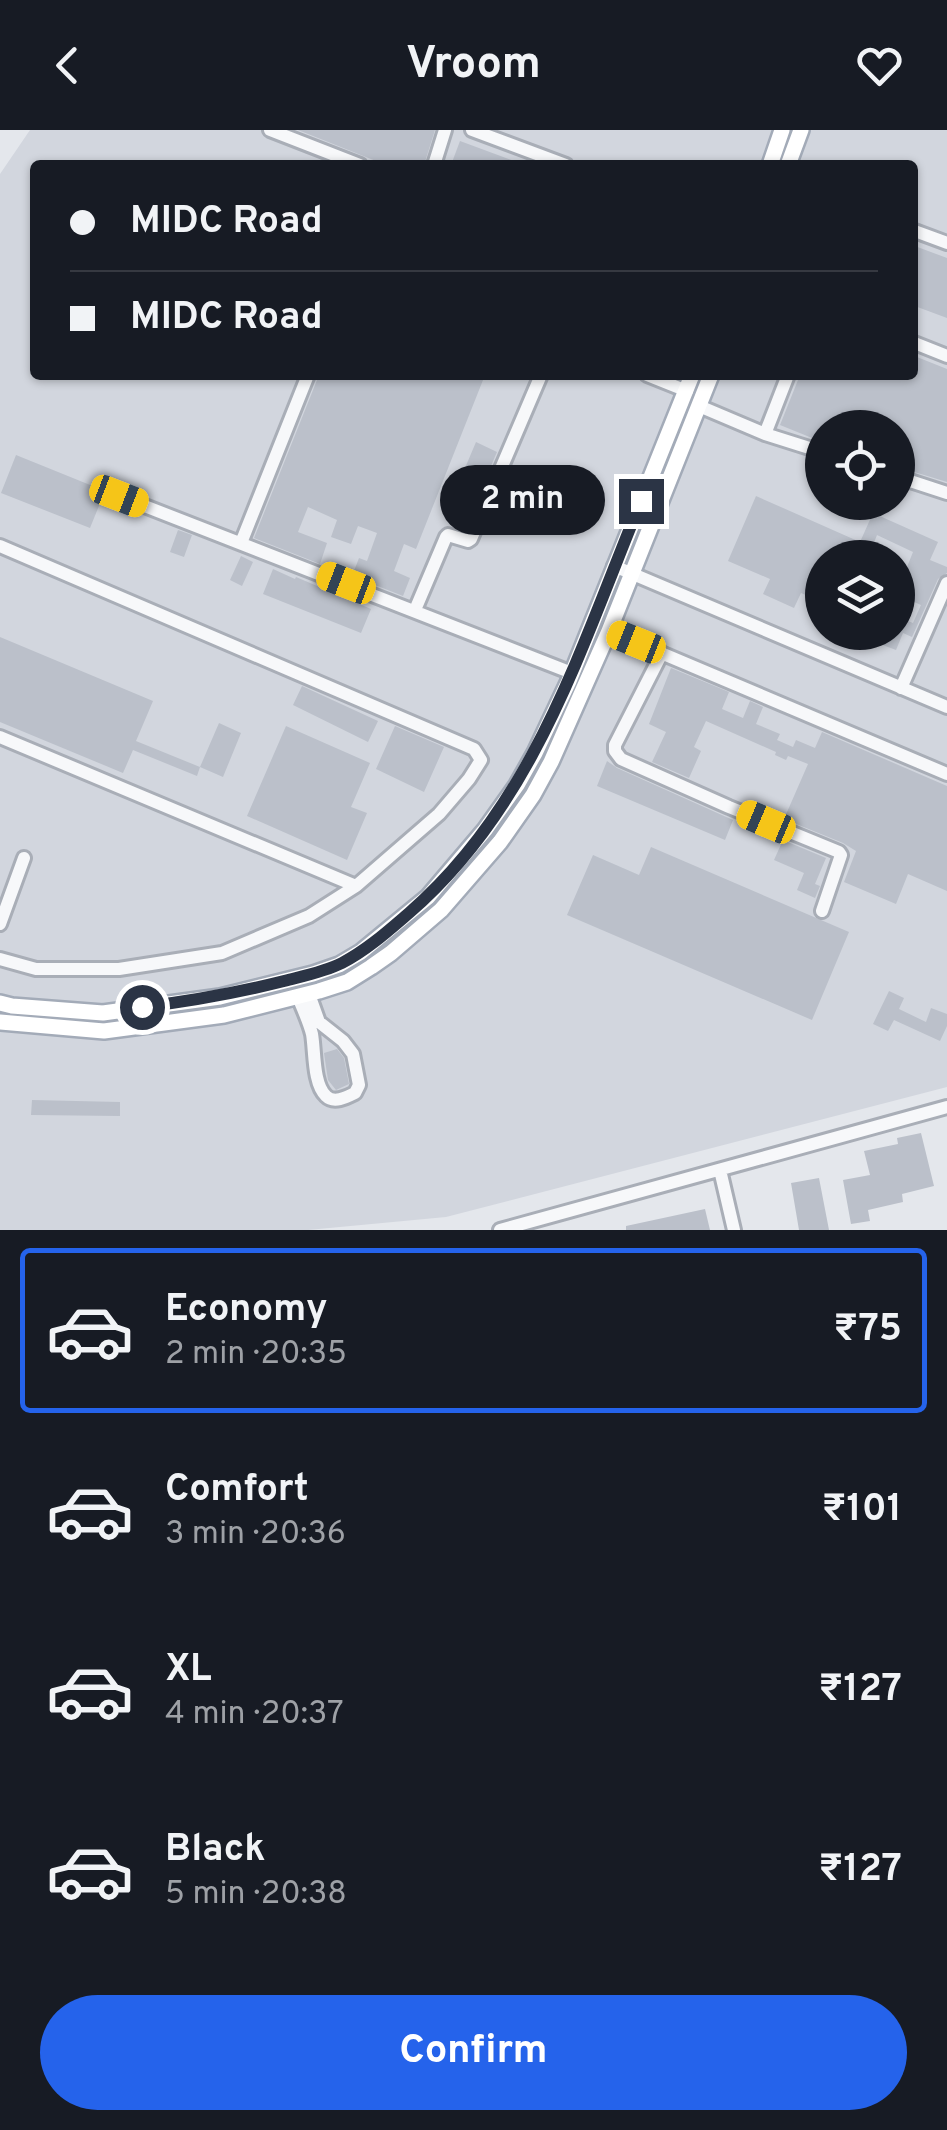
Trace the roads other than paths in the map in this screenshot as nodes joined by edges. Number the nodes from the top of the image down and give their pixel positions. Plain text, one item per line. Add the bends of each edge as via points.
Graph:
1 (270, 130) edge
2 (445, 130) edge
3 (472, 130) edge
4 (782, 130) edge
5 (801, 130) edge
6 (347, 160) edge
7 (436, 160) edge
8 (553, 160) edge
9 (772, 160) edge
10 (790, 160) edge
11 (918, 232) edge
12 (947, 244) edge
13 (918, 344) edge
14 (947, 356) edge
15 (306, 380) edge
16 (538, 380) edge
17 (708, 380) edge
18 (786, 380) edge
19 (689, 383) edge
20 (699, 406) junction
21 (765, 434) junction
22 (805, 447) edge
23 (915, 483) edge
24 (947, 493) edge
25 (119, 496) dead end
26 (241, 543) junction
27 (0, 546) edge
28 (614, 566) junction
29 (631, 574) junction
30 (947, 583) edge
31 (416, 610) junction
32 (609, 631) junction
33 (662, 653) junction
34 (572, 673) junction
35 (901, 688) junction
36 (947, 707) edge
37 (0, 737) edge
38 (947, 774) edge
39 (24, 858) dead end
40 (356, 886) junction
41 (822, 910) dead end
42 (0, 924) edge
43 (0, 959) edge
44 (304, 995) junction
45 (0, 1003) edge
46 (0, 1022) edge
47 (337, 1037) junction
48 (313, 1042) junction
49 (947, 1107) edge
50 (720, 1170) junction
51 (500, 1230) edge
52 (734, 1230) edge

1 - 6 street
2 - 7 street
3 - 8 street
4 - 9 main road
5 - 10 main road
11 - 12 street
13 - 14 street
15 - 26 street
16 - 31 street via 472,539 446,537
17 - 20 main road
18 - 21 street
19 - 28 main road
20 - 21 street
20 - 29 main road
21 - 22 street
23 - 24 street
25 - 26 street
26 - 31 street
27 - 40 street via 479,753 469,779 439,814
28 - 29 street
28 - 34 main road
29 - 32 main road
29 - 35 street
30 - 35 street
31 - 34 street
32 - 33 street
32 - 44 main road via 551,762 500,842 441,910 391,953 348,982
33 - 38 street
33 - 41 street via 614,751 839,852
34 - 45 main road via 526,769 486,830 428,896 340,964 220,997 104,1012
35 - 36 street
37 - 40 street
39 - 42 street
40 - 43 street via 308,916 222,952 119,969 36,969
44 - 46 main road via 224,1015 104,1031
44 - 47 street
44 - 48 street
47 - 48 street via 329,1046
47 - 48 street via 353,1054 359,1085 334,1100 320,1085
49 - 50 street
50 - 51 street
50 - 52 street

